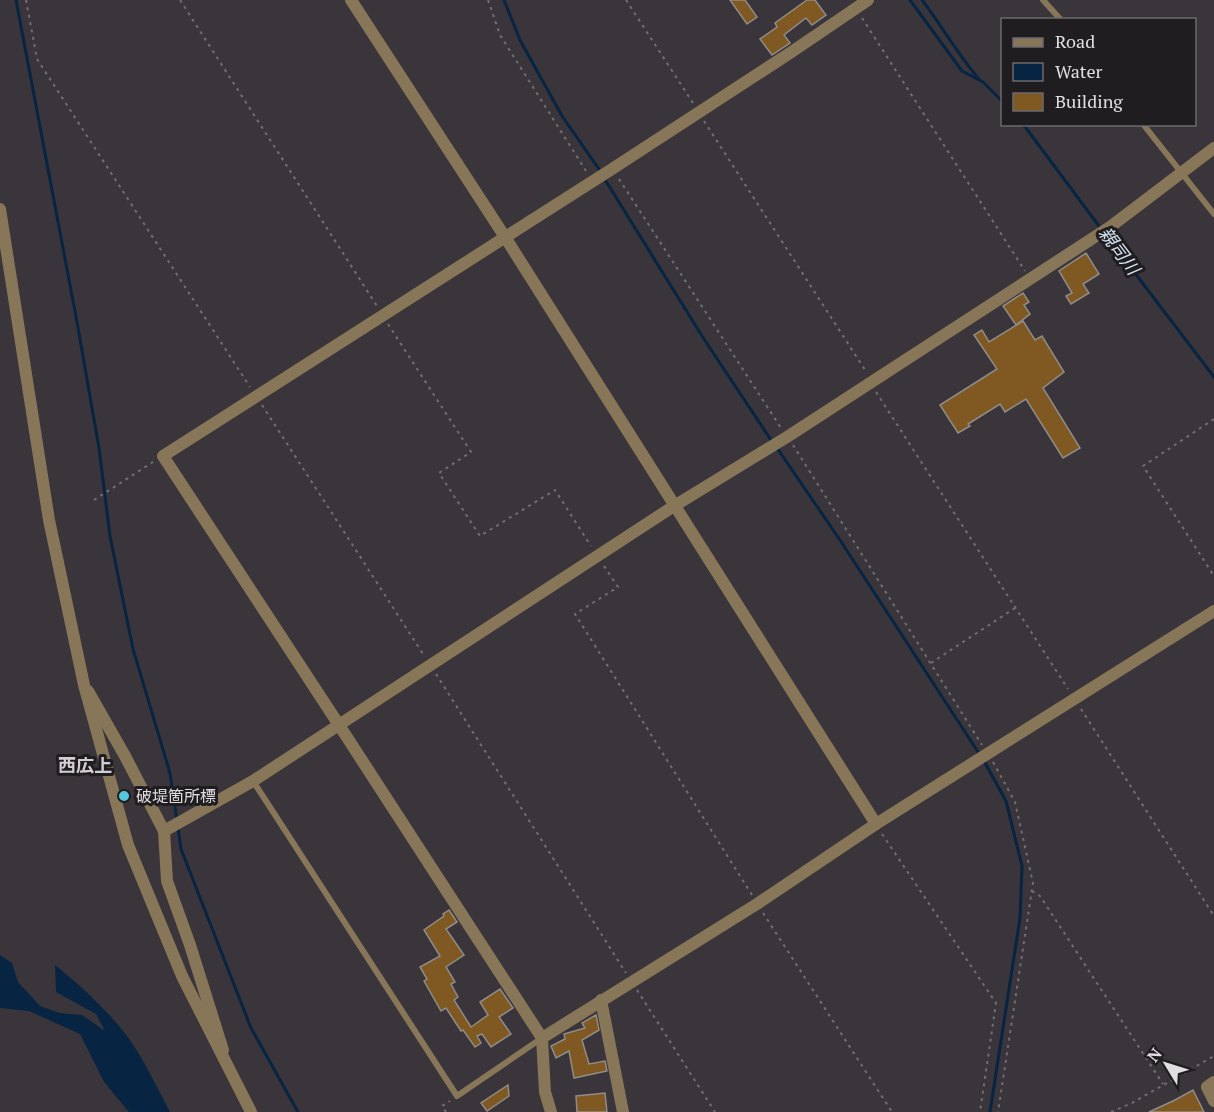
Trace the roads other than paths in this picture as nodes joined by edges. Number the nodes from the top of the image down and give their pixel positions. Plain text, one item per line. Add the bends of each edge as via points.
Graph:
1 (351, 0) edge
2 (868, 0) edge
3 (1043, 0) edge
4 (1059, 18) edge
5 (1145, 126) edge
6 (1214, 147) edge
7 (1181, 172) junction
8 (0, 209) edge
9 (1214, 214) edge
10 (505, 237) junction
11 (674, 506) junction
12 (1214, 611) edge
13 (84, 685) junction
14 (339, 725) junction
15 (253, 780) junction
16 (876, 824) junction
17 (164, 831) junction
18 (601, 1000) junction
19 (542, 1038) junction
20 (228, 1067) junction
21 (1214, 1082) edge
22 (1214, 1101) edge
23 (251, 1112) edge
24 (551, 1112) edge
25 (623, 1112) edge

1 - 10 street
2 - 10 street
3 - 4 lane
5 - 7 lane
6 - 7 street
7 - 9 lane
7 - 11 street via 1110,227
8 - 13 street via 49,520
10 - 11 street
10 - 14 street via 163,456
11 - 14 street
11 - 16 street
12 - 16 street
13 - 17 street
13 - 20 street via 132,859 182,976
14 - 15 street
14 - 19 street
15 - 17 street
15 - 19 lane via 457,1096
16 - 18 street via 757,904
17 - 20 street via 167,881
18 - 19 street
18 - 25 street
19 - 24 street
20 - 23 street
21 - 22 street via 1207,1087

